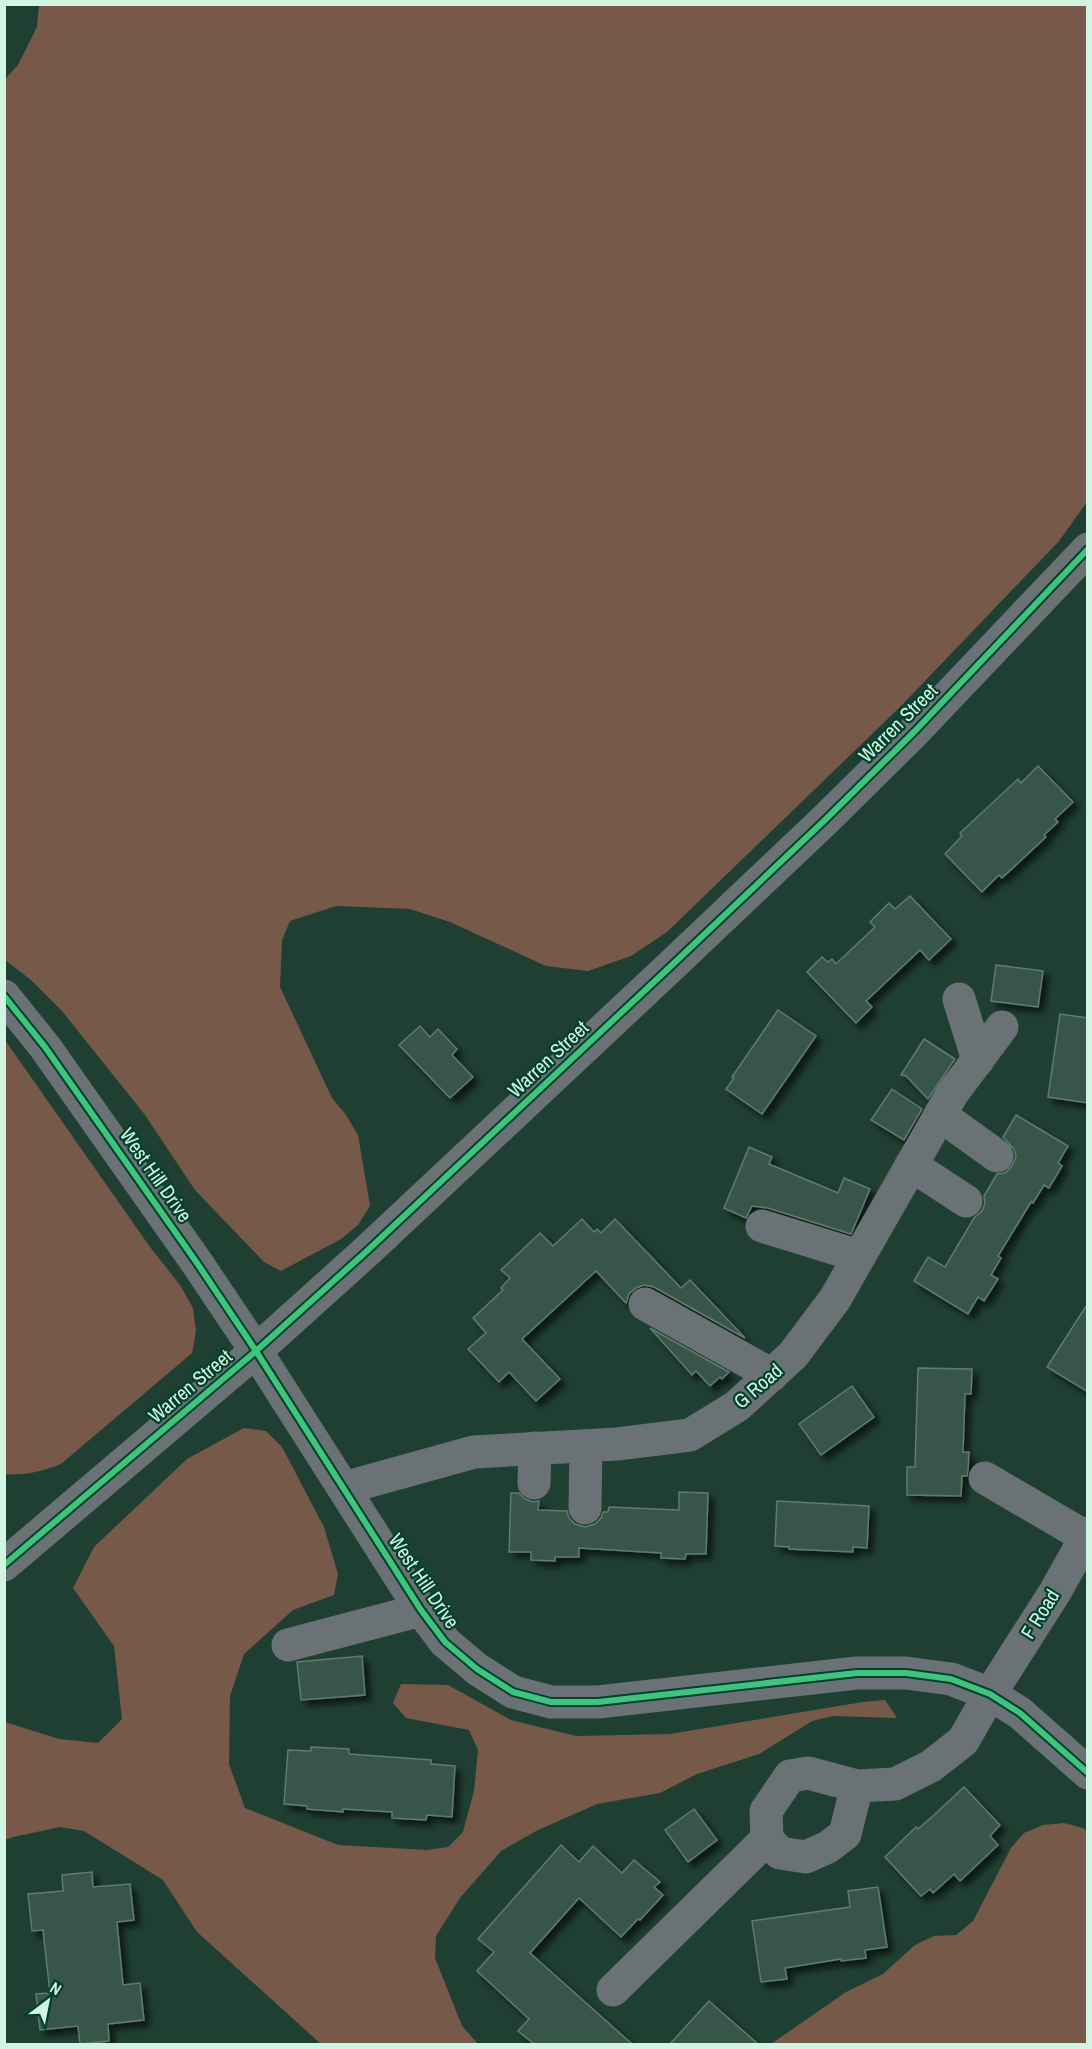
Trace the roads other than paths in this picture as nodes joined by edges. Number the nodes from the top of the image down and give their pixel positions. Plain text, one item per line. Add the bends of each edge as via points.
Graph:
1 (1088, 549) edge
2 (4, 996) edge
3 (959, 999) dead end
4 (1002, 1027) dead end
5 (978, 1060) junction
6 (940, 1115) junction
7 (997, 1156) dead end
8 (911, 1165) junction
9 (966, 1202) dead end
10 (762, 1226) dead end
11 (859, 1256) junction
12 (645, 1304) dead end
13 (256, 1351) junction
14 (772, 1374) junction
15 (586, 1446) junction
16 (535, 1448) junction
17 (985, 1478) dead end
18 (534, 1483) dead end
19 (345, 1488) junction
20 (585, 1508) dead end
21 (1087, 1535) edge
22 (4, 1565) edge
23 (422, 1610) junction
24 (288, 1645) dead end
25 (990, 1694) junction
26 (1088, 1773) edge
27 (857, 1786) junction
28 (767, 1839) junction
29 (613, 1990) dead end

1 - 13 street, Warren Street via 826,819
2 - 13 street, West Hill Drive via 45,1047
3 - 5 street
4 - 5 street, G Road
5 - 6 street, G Road
6 - 7 street
6 - 8 street, G Road
8 - 9 street
8 - 11 street, G Road
10 - 11 street
11 - 14 street, G Road via 835,1299 794,1355
12 - 14 street
13 - 19 street, West Hill Drive
13 - 22 street, Warren Street
14 - 15 street, G Road via 737,1406 690,1435
15 - 16 street, G Road
15 - 20 street
16 - 18 street
16 - 19 street, G Road via 474,1452
17 - 21 street
19 - 23 street, West Hill Drive
21 - 25 street, F Road via 1064,1597
23 - 24 street
23 - 25 street, West Hill Drive via 445,1642 477,1669 513,1692 551,1702 598,1702 906,1672 951,1679
25 - 26 street, West Hill Drive via 1027,1719
25 - 27 street, F Road via 963,1741 931,1766 895,1784
27 - 28 street via 808,1773 790,1776 766,1811
27 - 28 street via 845,1834 828,1847 806,1857 780,1853
28 - 29 street

